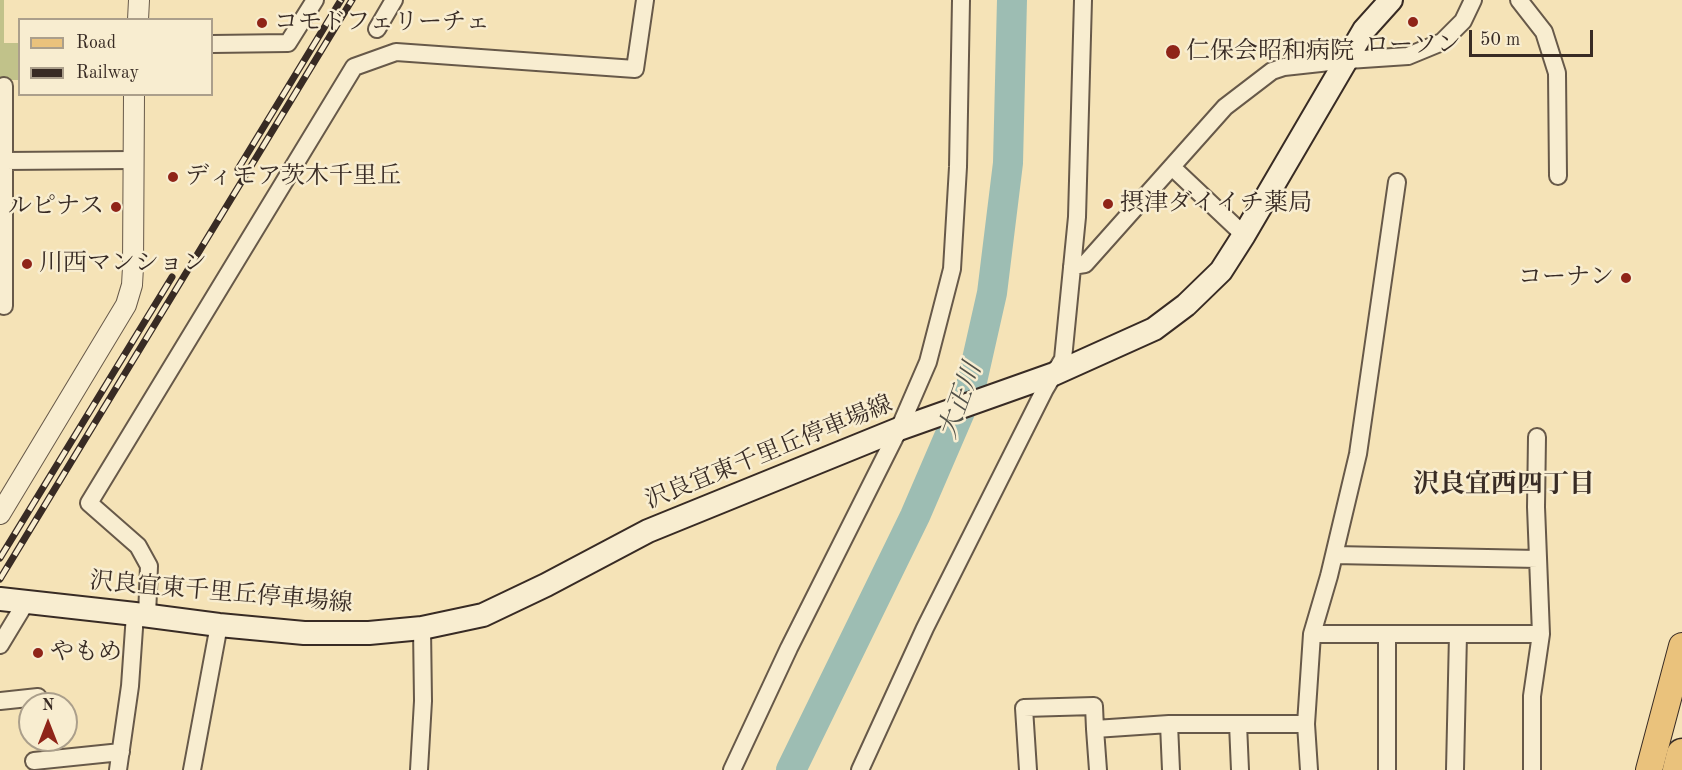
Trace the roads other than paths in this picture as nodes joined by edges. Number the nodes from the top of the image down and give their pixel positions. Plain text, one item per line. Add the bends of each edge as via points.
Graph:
1 (139, 0) edge
2 (315, 0) edge
3 (394, 0) edge
4 (645, 0) edge
5 (961, 0) edge
6 (1083, 0) edge
7 (1392, 0) edge
8 (1473, 0) edge
9 (1519, 0) edge
10 (138, 18) edge
11 (377, 29) dead end
12 (213, 44) edge
13 (1348, 60) junction
14 (8, 86) edge
15 (134, 96) edge
16 (4, 160) junction
17 (133, 160) junction
18 (1172, 167) junction
19 (1558, 176) dead end
20 (1397, 182) dead end
21 (1244, 236) junction
22 (1072, 266) junction
23 (4, 306) dead end
24 (1047, 377) junction
25 (899, 429) junction
26 (1537, 437) dead end
27 (0, 514) edge
28 (1334, 555) junction
29 (1538, 559) junction
30 (0, 599) edge
31 (26, 602) junction
32 (141, 615) junction
33 (219, 625) junction
34 (422, 628) junction
35 (1312, 634) junction
36 (1458, 634) junction
37 (1541, 634) junction
38 (1387, 635) junction
39 (0, 645) edge
40 (1682, 646) edge
41 (18, 699) edge
42 (0, 700) edge
43 (1169, 724) junction
44 (1238, 724) junction
45 (1306, 724) junction
46 (1095, 729) junction
47 (121, 752) junction
48 (1682, 754) edge
49 (34, 760) dead end
50 (118, 770) edge
51 (192, 770) edge
52 (419, 770) edge
53 (732, 770) edge
54 (860, 770) edge
55 (1028, 770) edge
56 (1098, 770) edge
57 (1171, 770) edge
58 (1240, 770) edge
59 (1309, 770) edge
60 (1387, 770) edge
61 (1455, 770) edge
62 (1532, 770) edge
63 (1649, 770) edge
64 (1677, 770) edge

1 - 10 street
2 - 12 street via 288,43
3 - 11 street
4 - 32 street via 635,69 396,52 354,67 89,503 138,546 149,566
5 - 25 street via 952,269 928,362
6 - 22 street
7 - 13 main road, 沢良宜東千里丘停車場線 via 1364,30
8 - 13 street via 1462,21 1442,42 1408,56
9 - 19 street via 1544,32 1557,74
13 - 18 street via 1272,71 1225,107
13 - 21 main road, 沢良宜東千里丘停車場線
14 - 16 street
15 - 17 street
16 - 17 street
16 - 23 street
17 - 27 street via 133,267 126,305
18 - 21 street
18 - 22 street via 1085,264
20 - 28 street via 1358,454
21 - 24 main road, 沢良宜東千里丘停車場線 via 1221,271 1154,329
22 - 24 street via 1063,359
24 - 25 main road, 沢良宜東千里丘停車場線
24 - 54 street via 1045,389 925,628
25 - 34 main road, 沢良宜東千里丘停車場線 via 648,531 483,615
25 - 53 street
26 - 29 street
28 - 29 street
28 - 35 street
29 - 37 street
30 - 31 main road, 沢良宜東千里丘停車場線
31 - 32 main road, 沢良宜東千里丘停車場線
31 - 39 street
32 - 33 main road, 沢良宜東千里丘停車場線
32 - 47 street
33 - 34 main road, 沢良宜東千里丘停車場線 via 304,633
33 - 51 street
34 - 52 street
35 - 38 street
35 - 45 street
36 - 37 street
36 - 38 street
36 - 61 street
37 - 62 street via 1532,696
38 - 60 street
40 - 63 main road
41 - 42 street
43 - 44 street
43 - 46 street
43 - 57 street
44 - 45 street
44 - 58 street
45 - 59 street
46 - 55 street via 1094,706 1024,708
46 - 56 street
47 - 49 street
47 - 50 street
48 - 64 highway

